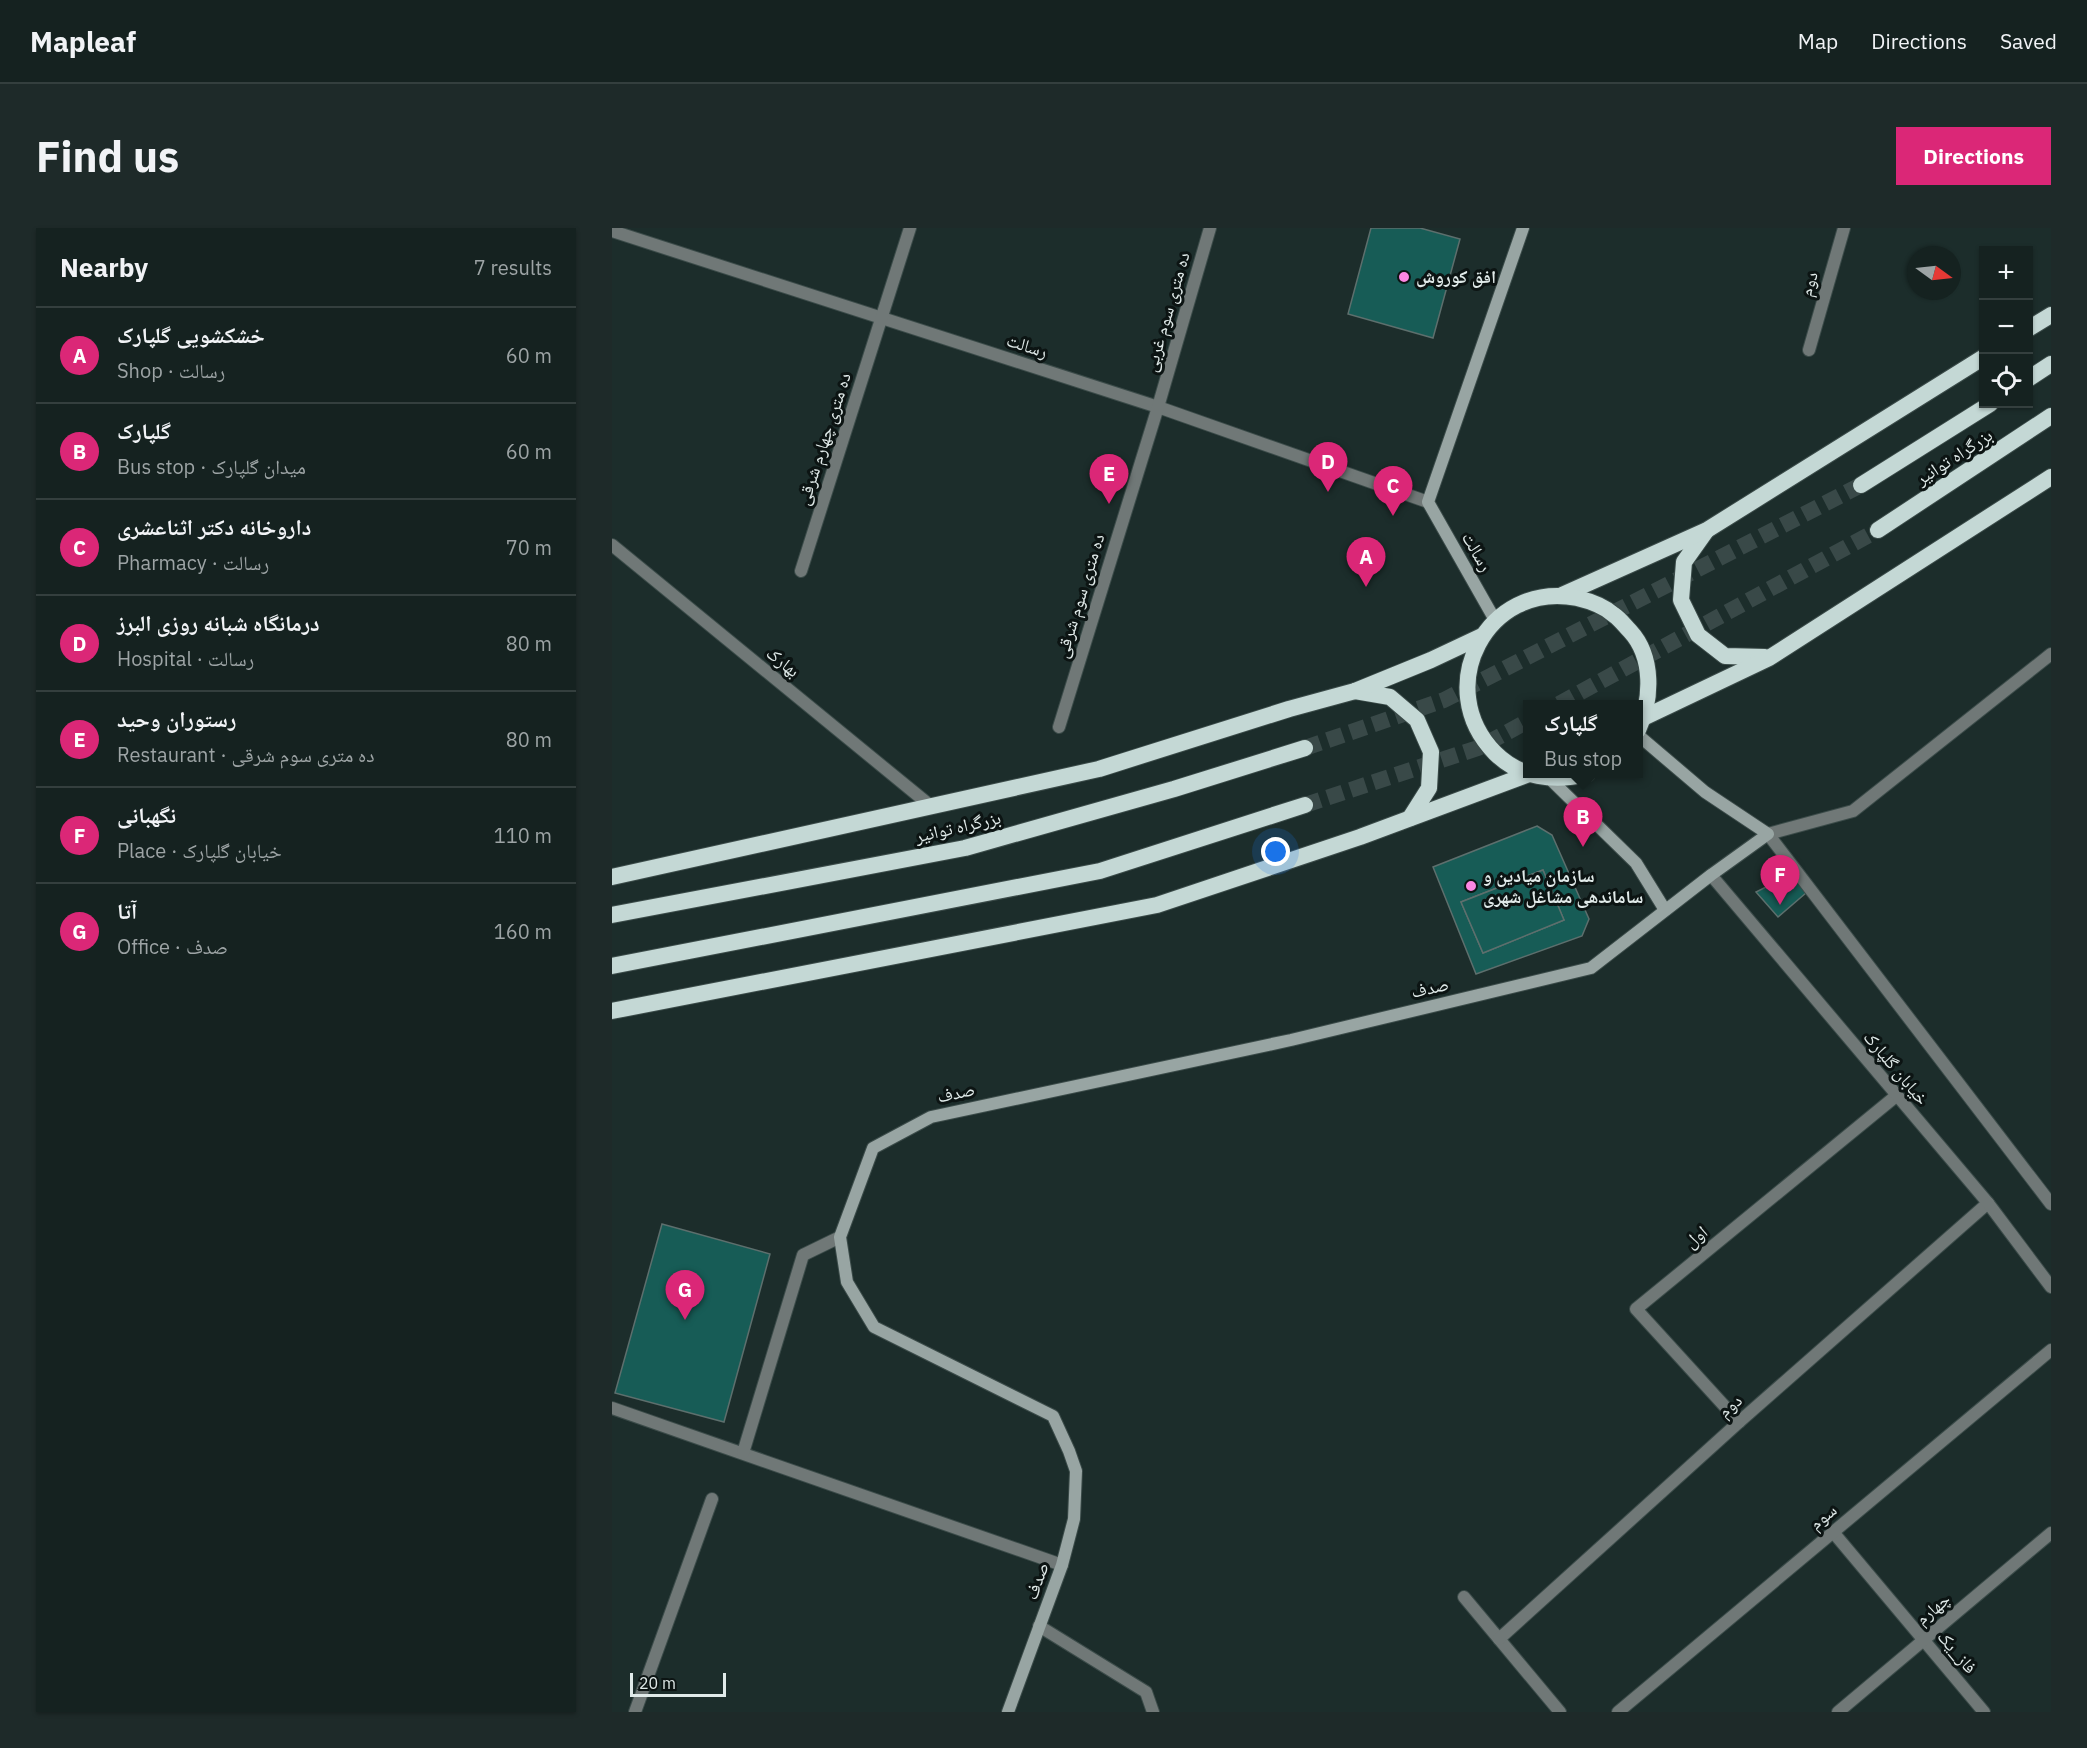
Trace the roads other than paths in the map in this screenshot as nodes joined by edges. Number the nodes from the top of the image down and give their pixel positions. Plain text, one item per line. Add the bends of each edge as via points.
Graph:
1 (910, 228) edge
2 (1210, 228) edge
3 (1522, 228) edge
4 (1844, 228) edge
5 (612, 230) edge
6 (2051, 315) edge
7 (881, 318) junction
8 (2033, 326) edge
9 (1809, 350) dead end
10 (1979, 360) edge
11 (2051, 364) edge
12 (2033, 376) edge
13 (1158, 407) junction
14 (1984, 408) edge
15 (2051, 416) edge
16 (2051, 477) edge
17 (1861, 485) tunnel mouth
18 (1428, 502) junction
19 (1707, 530) junction
20 (1878, 530) tunnel mouth
21 (612, 545) edge
22 (801, 571) dead end
23 (1562, 595) junction
24 (1495, 620) junction
25 (1482, 636) junction
26 (2051, 654) edge
27 (1769, 658) junction
28 (1355, 691) junction
29 (1643, 714) edge
30 (1643, 722) edge
31 (1059, 727) dead end
32 (1643, 739) edge
33 (1305, 748) tunnel mouth
34 (1523, 771) edge
35 (1523, 776) edge
36 (1549, 778) joint
37 (1570, 778) edge
38 (1305, 806) tunnel mouth
39 (932, 807) junction
40 (1410, 818) junction
41 (1768, 834) junction
42 (1711, 875) junction
43 (612, 877) edge
44 (1665, 910) junction
45 (612, 915) edge
46 (612, 966) edge
47 (612, 1011) edge
48 (1896, 1096) junction
49 (1988, 1203) junction
50 (2051, 1204) edge
51 (840, 1238) junction
52 (2051, 1287) edge
53 (2051, 1350) edge
54 (612, 1408) edge
55 (1739, 1422) junction
56 (744, 1453) junction
57 (712, 1499) dead end
58 (1833, 1532) junction
59 (2051, 1533) edge
60 (1062, 1565) junction
61 (1464, 1597) dead end
62 (1039, 1626) junction
63 (1499, 1639) junction
64 (1924, 1640) junction
65 (635, 1712) edge
66 (1008, 1712) edge
67 (1152, 1712) edge
68 (1560, 1712) edge
69 (1617, 1712) edge
70 (1838, 1712) edge
71 (1984, 1712) edge

1 - 7 street, ده متری چهارم شرقی
2 - 13 street, ده متری سوم غربی
3 - 18 main road
4 - 9 street, دوم
5 - 7 street, رسالت
6 - 8 highway
7 - 13 street, رسالت
7 - 22 street, ده متری چهارم شرقی
10 - 19 highway
11 - 12 highway
13 - 18 street, رسالت
13 - 31 street, ده متری سوم شرقی
14 - 17 highway, بزرگراه توانیر
15 - 20 highway, بزرگراه توانیر
16 - 27 highway
18 - 24 main road, رسالت
19 - 23 highway
19 - 27 highway via 1684,562 1681,600 1698,636 1725,656
21 - 39 street, بهارک
23 - 24 highway via 1538,597
23 - 29 highway via 1589,601 1614,614 1633,635 1648,679
24 - 25 highway
25 - 28 highway
25 - 34 highway via 1470,661 1466,689 1471,717 1484,741 1504,762
26 - 41 street via 1853,811
27 - 30 highway
28 - 39 highway via 1099,769
28 - 40 highway via 1389,698 1418,720 1431,752 1430,776 1429,788
32 - 41 main road via 1705,792
33 - 45 highway, بزرگراه توانیر via 965,848
35 - 40 highway
36 - 37 highway
36 - 44 main road via 1636,863
38 - 46 highway via 1100,871
39 - 43 highway
40 - 47 highway via 1157,905
41 - 42 main road, صدف
41 - 50 street
42 - 44 main road, صدف
42 - 48 street, خیابان گلپارک
44 - 51 main road, صدف via 1591,969 1291,1040 931,1117 873,1148
48 - 49 street, خیابان گلپارک
48 - 55 street, اول via 1636,1309
49 - 52 street, خیابان گلپارک
49 - 55 street, دوم
51 - 56 street via 803,1255
51 - 60 main road, صدف via 847,1282 874,1327 1053,1416 1076,1471 1074,1519
53 - 58 street, سوم
54 - 56 street
55 - 63 street, دوم
56 - 60 street
57 - 65 street
58 - 64 street, فاز_یک
58 - 69 street, سوم
59 - 64 street, چهارم
60 - 62 main road, صدف
61 - 63 street
62 - 66 main road, صدف
62 - 67 street via 1146,1692
63 - 68 street
64 - 70 street, چهارم
64 - 71 street, فاز_یک

